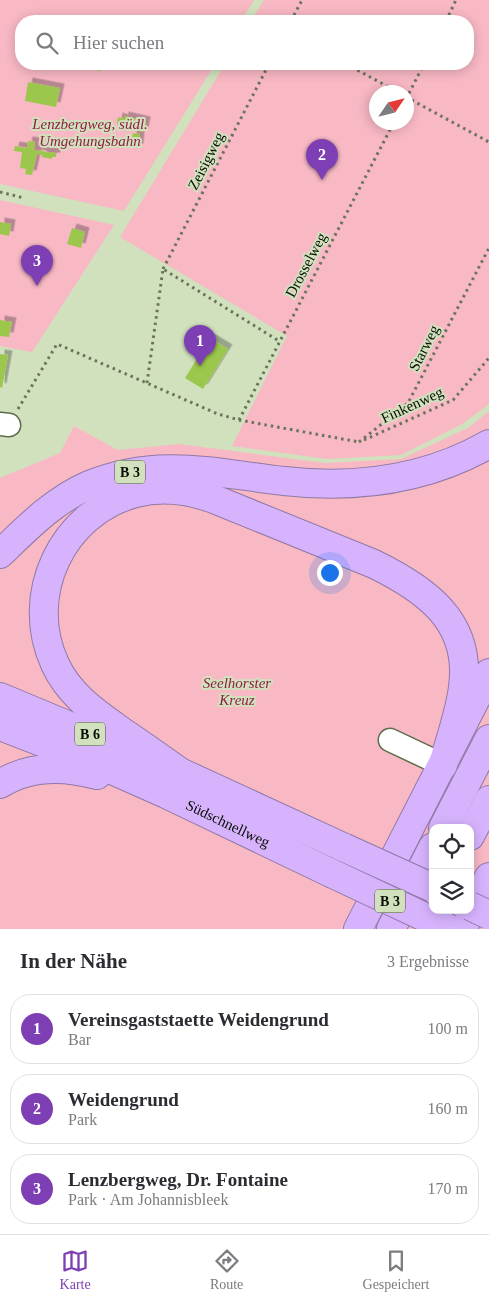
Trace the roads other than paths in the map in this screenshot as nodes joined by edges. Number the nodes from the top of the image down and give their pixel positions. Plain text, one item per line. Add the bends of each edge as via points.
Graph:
1 (489, 444) edge
2 (0, 554) edge
3 (489, 673) edge
4 (0, 697) edge
5 (0, 726) edge
6 (489, 739) edge
7 (390, 740) dead end
8 (443, 765) junction
9 (173, 783) junction
10 (0, 784) edge
11 (489, 800) edge
12 (445, 824) edge
13 (474, 828) edge
14 (429, 855) edge
15 (489, 877) edge
16 (429, 886) edge
17 (474, 908) edge
18 (430, 914) edge
19 (489, 915) edge
20 (358, 929) edge
21 (391, 929) edge
22 (423, 929) edge
23 (450, 929) edge
24 (462, 929) edge

1 - 2 highway, B 3 via 424,472 369,483 313,483 176,468 131,471 67,496
3 - 8 highway
4 - 9 highway, Südschnellweg / B 6
5 - 9 highway, Südschnellweg / B 3 via 96,763
6 - 12 highway
7 - 8 lane
8 - 9 highway via 464,686 464,667 454,630 434,601 399,576 374,564 223,502 196,492 156,489 137,492 100,508 71,534 51,568 43,607 44,627 55,665 77,698
8 - 20 highway
9 - 10 highway via 51,768 26,772
9 - 16 highway, Südschnellweg / B 6, bridge via 345,848
9 - 23 highway, Südschnellweg / B 3, bridge via 331,873
11 - 13 highway
14 - 21 highway
15 - 24 highway
17 - 19 highway, bridge
18 - 22 highway

